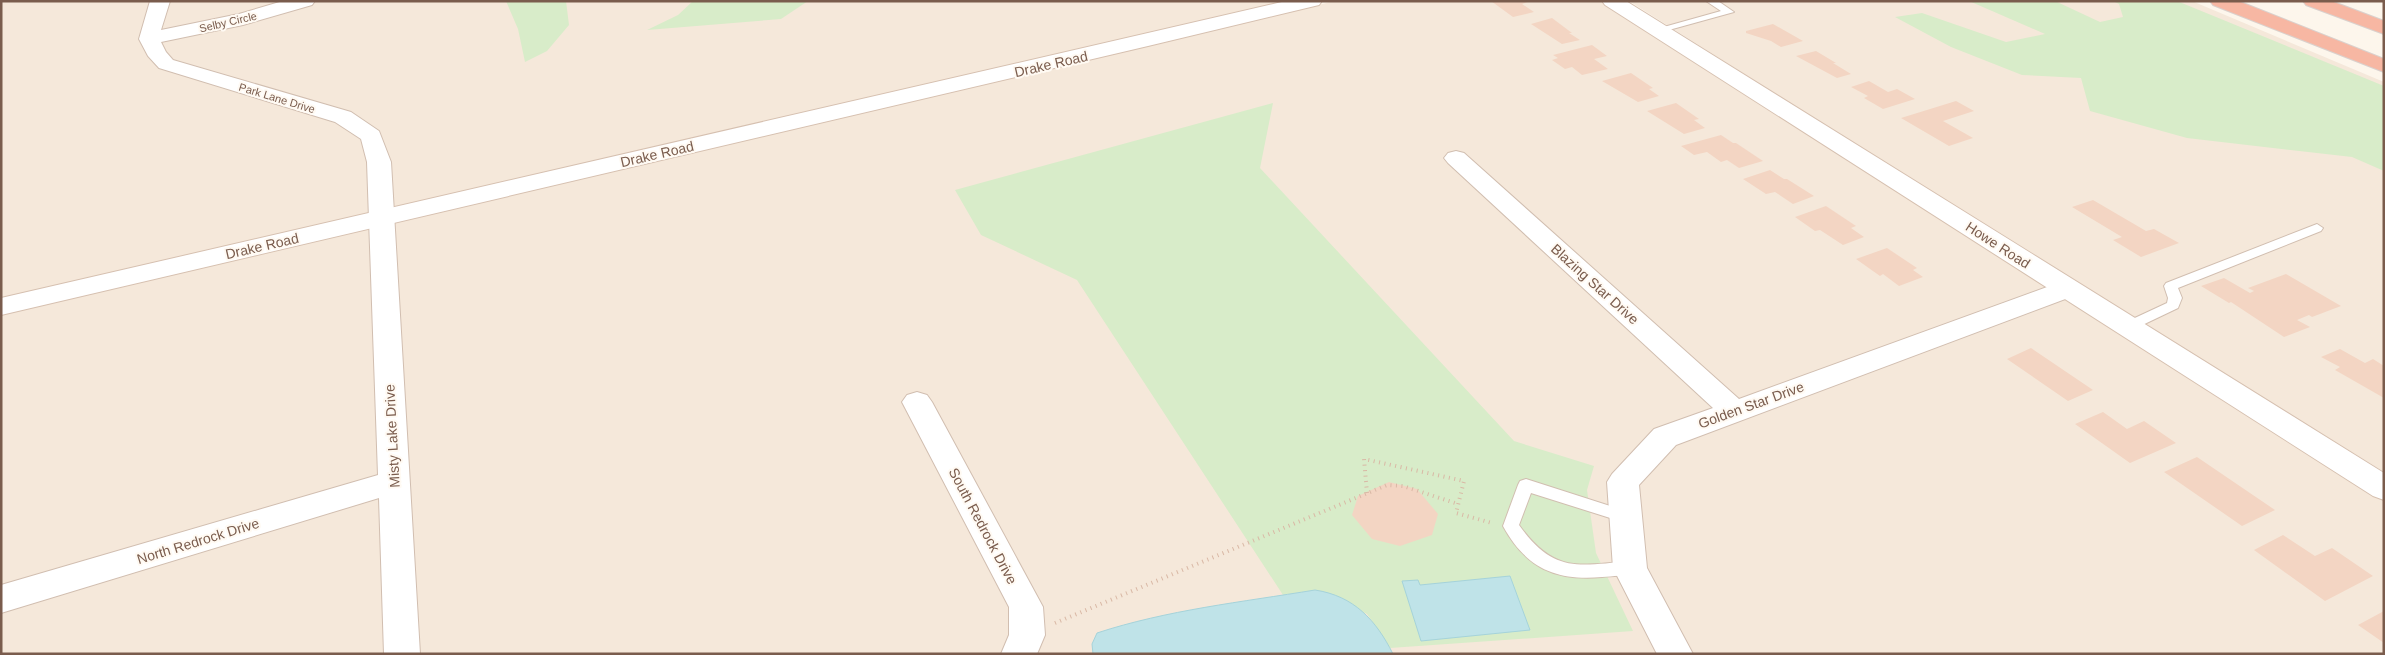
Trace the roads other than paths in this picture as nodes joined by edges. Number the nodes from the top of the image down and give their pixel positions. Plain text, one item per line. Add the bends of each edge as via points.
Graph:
1 (160, 1) edge
2 (305, 1) edge
3 (1312, 1) edge
4 (1612, 1) edge
5 (1711, 1) edge
6 (2220, 1) edge
7 (2313, 1) edge
8 (2384, 28) edge
9 (1658, 30) junction
10 (149, 39) junction
11 (2384, 66) edge
12 (1456, 158) dead end
13 (380, 218) junction
14 (2317, 228) dead end
15 (2067, 289) junction
16 (1, 307) edge
17 (2129, 326) junction
18 (917, 402) dead end
19 (1734, 411) junction
20 (395, 482) junction
21 (2384, 488) edge
22 (1626, 517) junction
23 (1630, 568) junction
24 (1, 599) edge
25 (1023, 644) edge
26 (402, 654) edge
27 (1675, 654) edge

1 - 10 street
2 - 10 street, Selby Circle via 243,19
3 - 13 street, Drake Road via 1040,67
4 - 9 street, Howe Road
5 - 9 lane via 1729,12
6 - 11 highway
7 - 8 highway
9 - 15 street, Howe Road
10 - 13 street, Park Lane Drive via 156,55 166,64 343,118 365,131 371,136 379,162
12 - 19 street, Blazing Star Drive
13 - 16 street, Drake Road
13 - 20 street, Misty Lake Drive
14 - 17 lane via 2171,286 2175,298 2173,305
15 - 17 street, Howe Road
15 - 19 street, Golden Star Drive
17 - 21 street, Howe Road
18 - 25 street, South Redrock Drive via 1026,607
19 - 22 street, Golden Star Drive via 1665,437 1622,482
20 - 24 street, North Redrock Drive
20 - 26 street, Misty Lake Drive
22 - 23 street, Golden Star Drive
22 - 23 lane via 1526,485 1511,526 1522,545 1544,564 1578,573
23 - 27 street, Golden Star Drive

